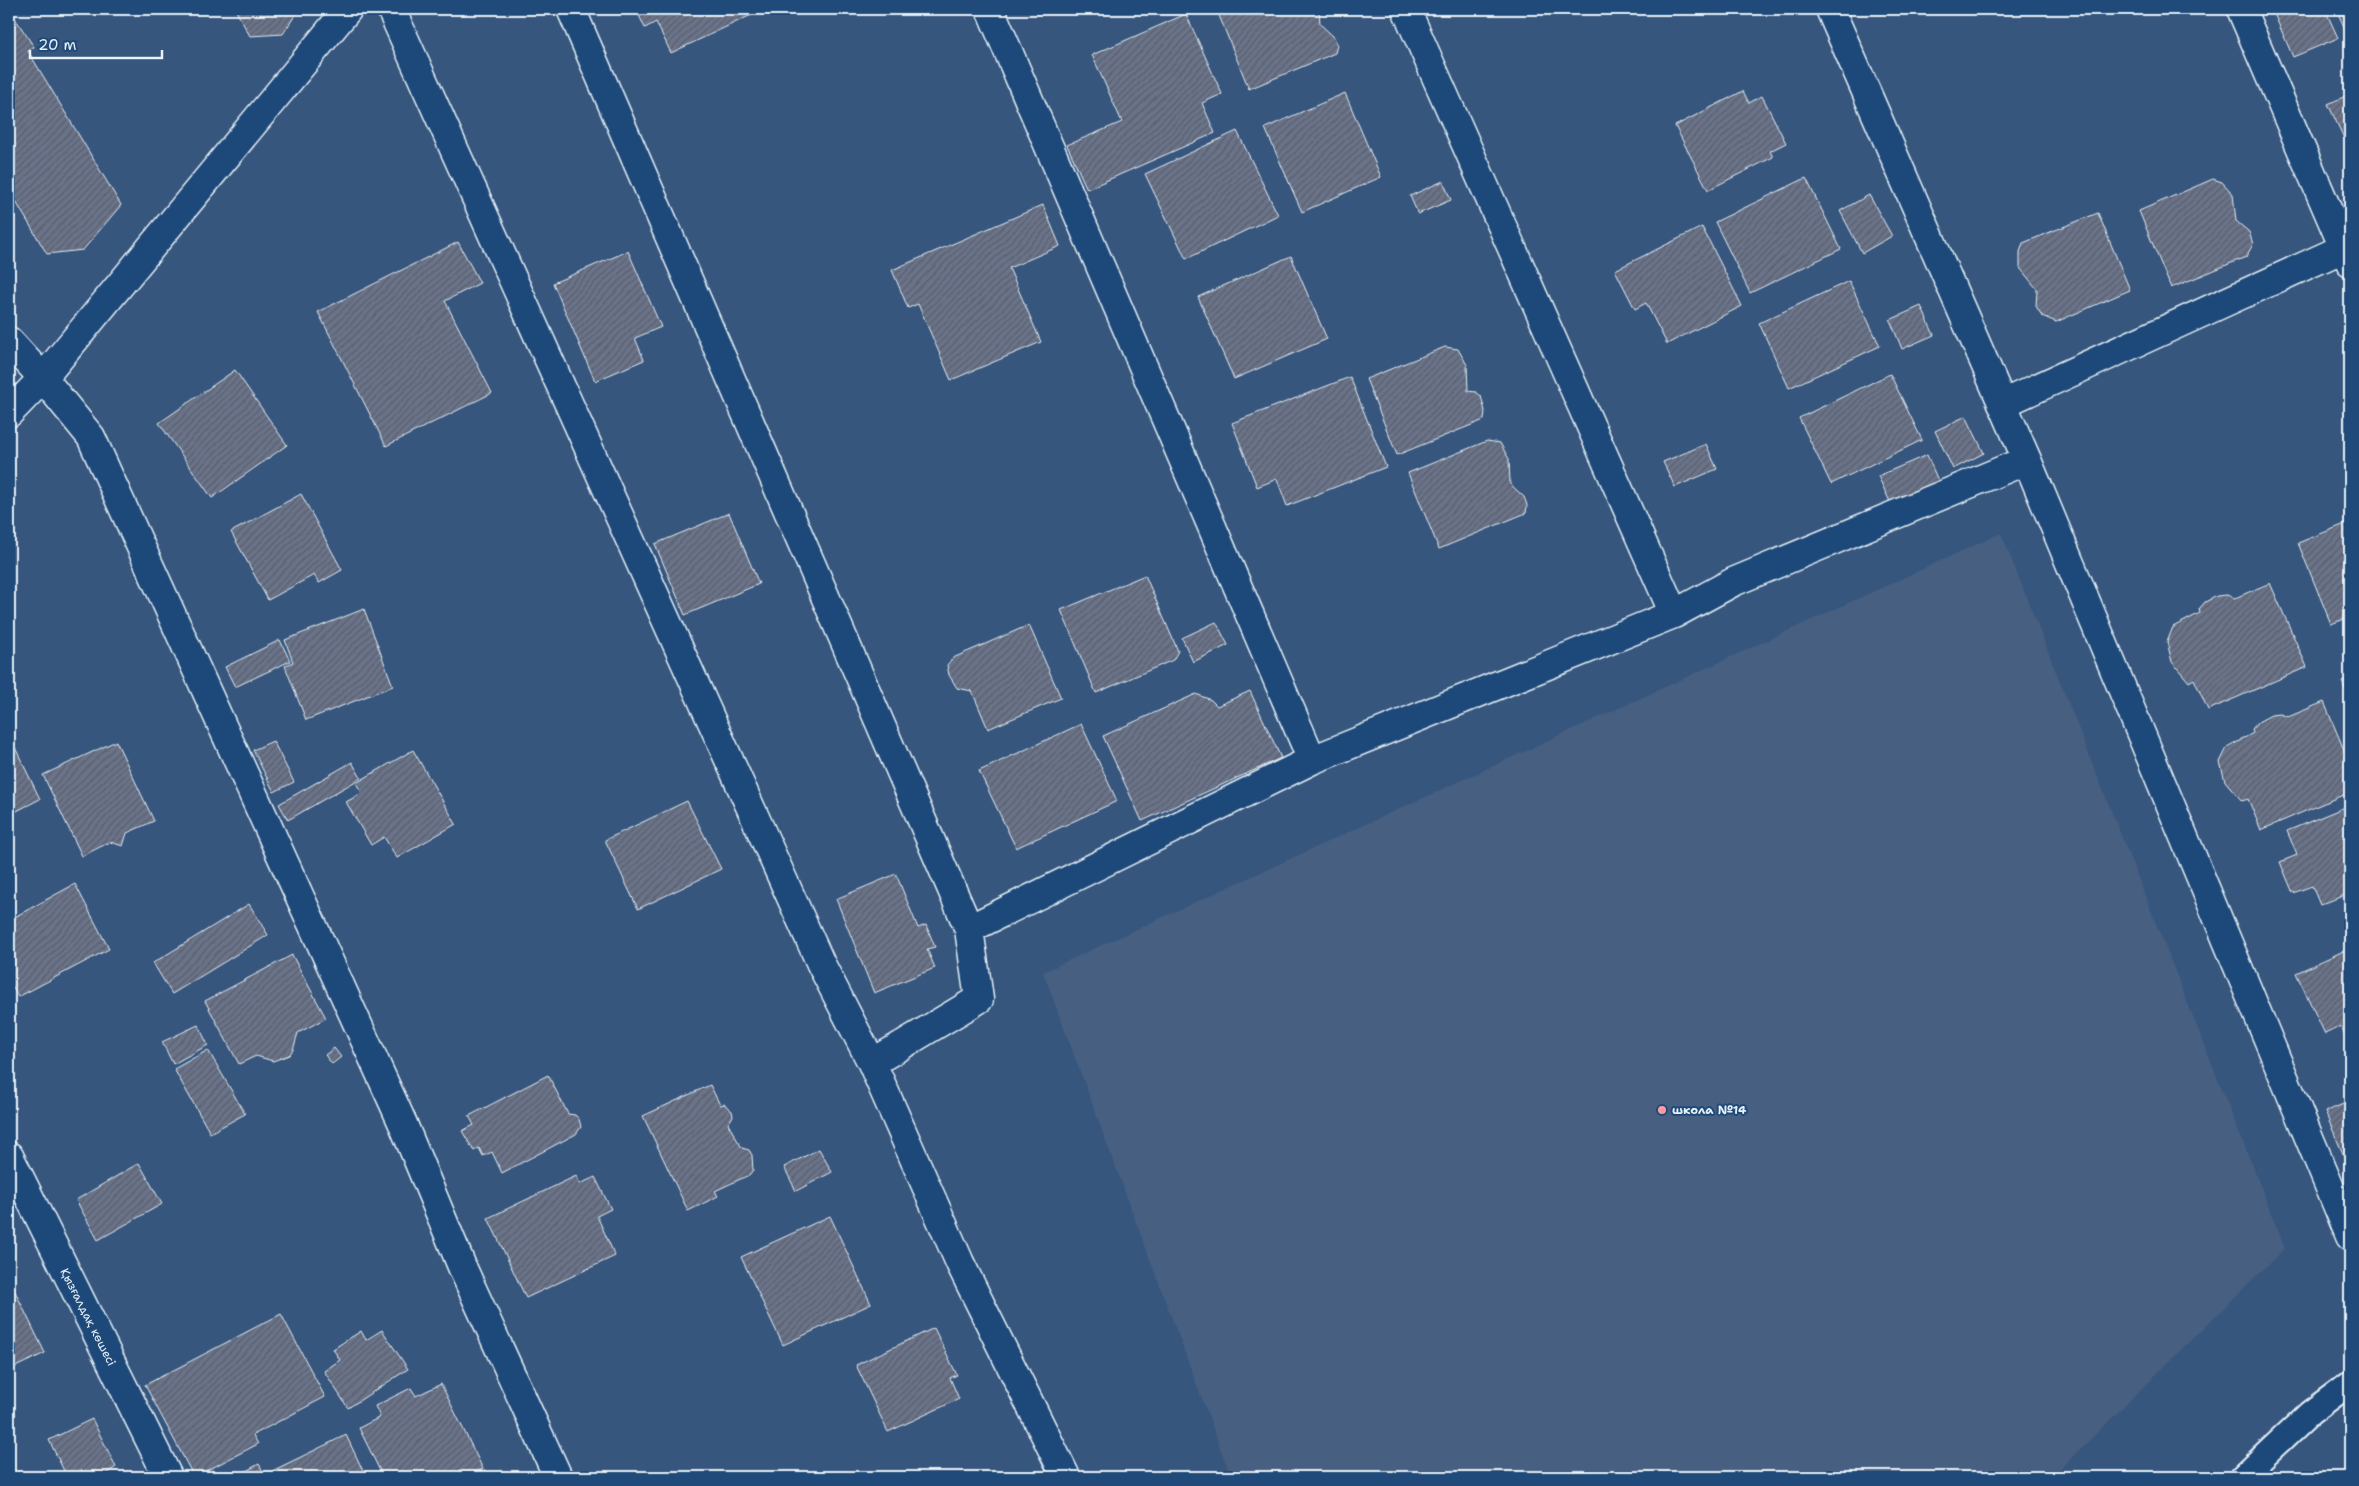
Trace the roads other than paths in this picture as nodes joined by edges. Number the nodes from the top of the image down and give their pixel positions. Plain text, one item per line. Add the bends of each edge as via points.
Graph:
1 (348, 9) edge
2 (391, 9) edge
3 (571, 9) edge
4 (990, 9) edge
5 (1406, 9) edge
6 (1830, 9) edge
7 (2241, 9) edge
8 (2347, 255) edge
9 (9, 342) edge
10 (43, 378) junction
11 (2002, 404) junction
12 (9, 413) edge
13 (2027, 460) junction
14 (1674, 614) junction
15 (1312, 760) junction
16 (969, 929) junction
17 (872, 1063) junction
18 (9, 1156) edge
19 (2350, 1236) edge
20 (2350, 1383) edge
21 (168, 1477) edge
22 (558, 1477) edge
23 (1066, 1477) edge
24 (2242, 1477) edge

1 - 10 street
2 - 17 street via 817,955
3 - 16 street
4 - 15 street
5 - 14 street
6 - 11 street
7 - 8 street
8 - 11 street
9 - 10 street
10 - 12 street
10 - 22 street via 91,438 404,1124 463,1269
11 - 13 street
13 - 14 street via 1733,582
13 - 19 street
14 - 15 street
15 - 16 street
16 - 17 street via 979,999
17 - 23 street via 960,1263
18 - 21 street, Қызғалдақ көшесі
20 - 24 lane via 2310,1413

